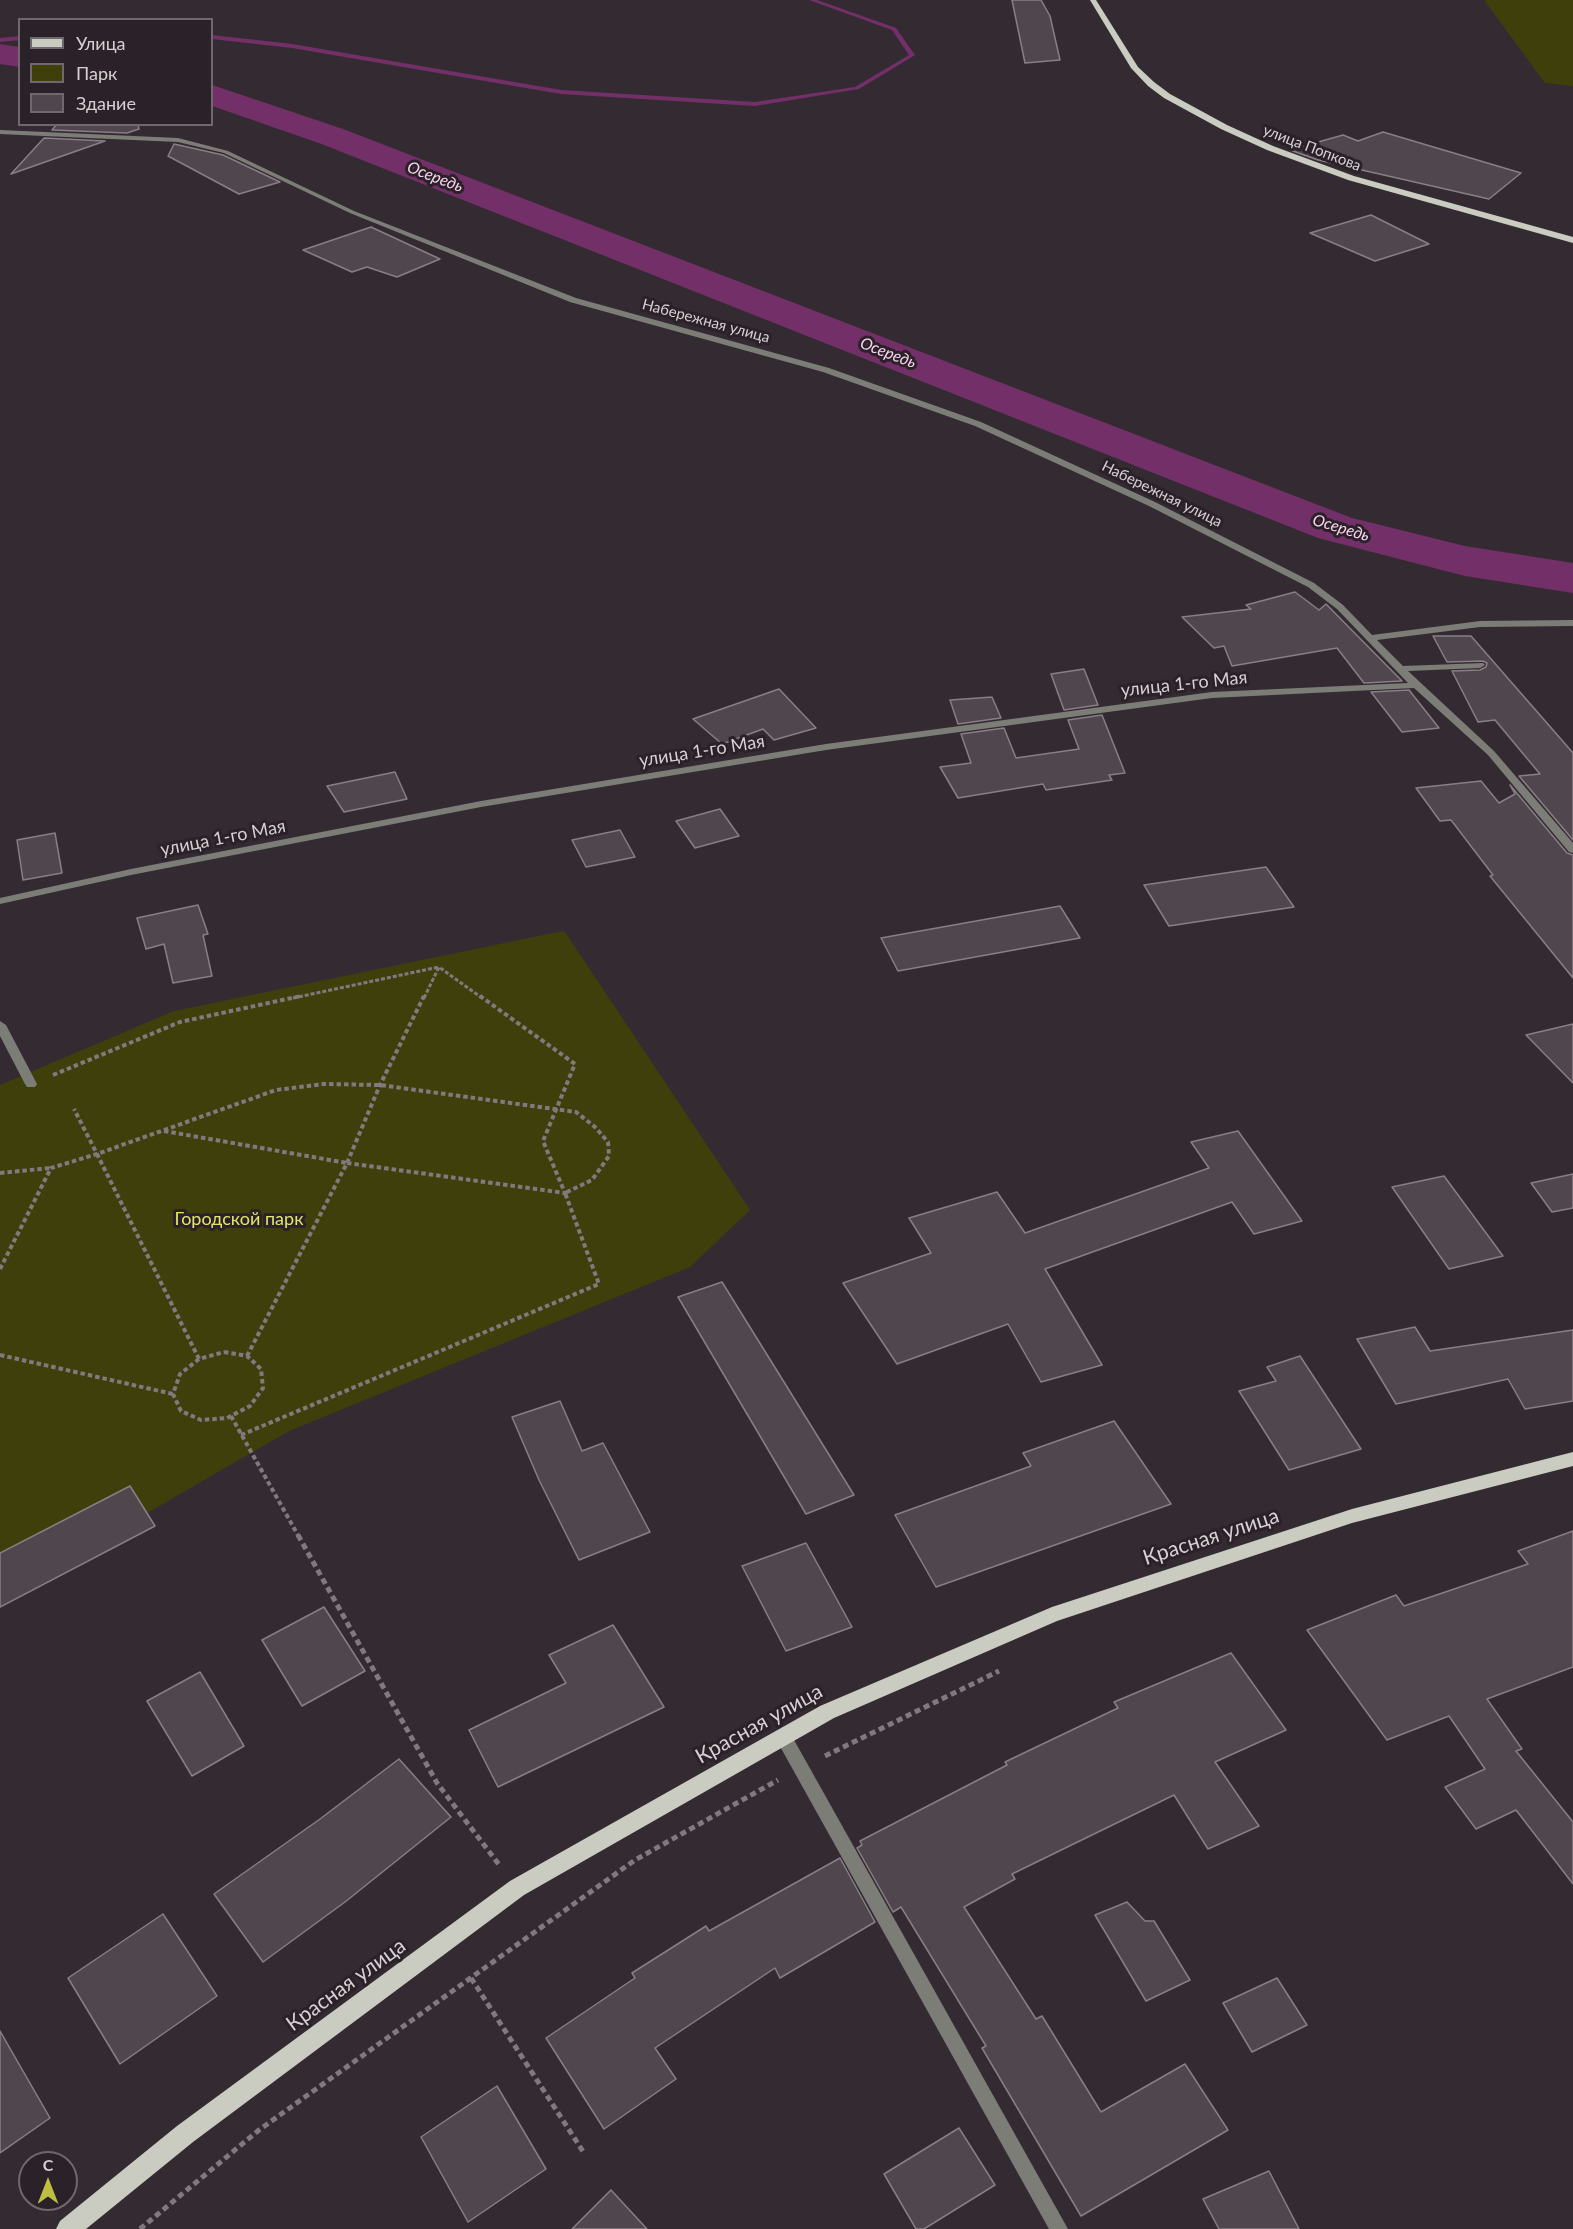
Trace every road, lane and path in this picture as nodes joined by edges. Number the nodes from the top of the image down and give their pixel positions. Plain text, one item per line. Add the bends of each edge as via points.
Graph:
1 (1092, 0) edge
2 (0, 132) edge
3 (1573, 240) edge
4 (1573, 624) edge
5 (1370, 638) junction
6 (1480, 665) dead end
7 (1400, 669) junction
8 (1416, 685) junction
9 (1573, 850) edge
10 (0, 901) edge
11 (439, 967) junction
12 (0, 1025) edge
13 (32, 1084) joint
14 (380, 1085) junction
15 (74, 1108) dead end
16 (558, 1108) junction
17 (163, 1131) junction
18 (97, 1154) junction
19 (347, 1163) junction
20 (51, 1168) junction
21 (0, 1173) edge
22 (565, 1193) junction
23 (0, 1269) edge
24 (0, 1355) edge
25 (247, 1356) junction
26 (199, 1359) junction
27 (173, 1394) junction
28 (231, 1416) junction
29 (241, 1435) junction
30 (1573, 1459) edge
31 (783, 1736) junction
32 (517, 1888) junction
33 (471, 1978) dead end
34 (584, 2153) dead end
35 (68, 2229) edge
36 (1059, 2229) edge

1 - 3 main road, улица Попкова via 1135,68 1151,84 1224,127 1350,178
2 - 5 street, Набережная улица via 178,140 226,152 352,212 573,300 826,370 978,424 1152,504 1311,585 1340,607
4 - 5 street via 1480,624
5 - 7 street, Набережная улица
6 - 7 street
7 - 8 street, Набережная улица
8 - 9 street, Набережная улица via 1491,753
8 - 10 street, улица 1-го Мая via 1212,695 826,747 481,804
11 - 13 path via 180,1022
11 - 14 path
11 - 16 path via 575,1064
12 - 13 street
14 - 16 path
14 - 17 path via 324,1084 276,1090
14 - 19 path
15 - 18 path
16 - 22 path via 543,1141
16 - 22 path via 576,1112 608,1142 609,1156 592,1180
17 - 18 path
17 - 19 path
18 - 20 path
18 - 26 path
19 - 22 path
19 - 25 path
20 - 21 path
20 - 23 path
22 - 29 path via 600,1284
24 - 27 path
25 - 26 path via 224,1352
25 - 28 path via 261,1369 263,1388 250,1406
26 - 27 path via 180,1374
27 - 28 path via 181,1411 201,1420
28 - 29 path
29 - 32 path via 437,1783
30 - 31 main road, Красная улица via 1352,1516 1052,1615 827,1712
31 - 32 main road, Красная улица
31 - 36 street
32 - 35 main road, Красная улица via 185,2133
33 - 34 path

